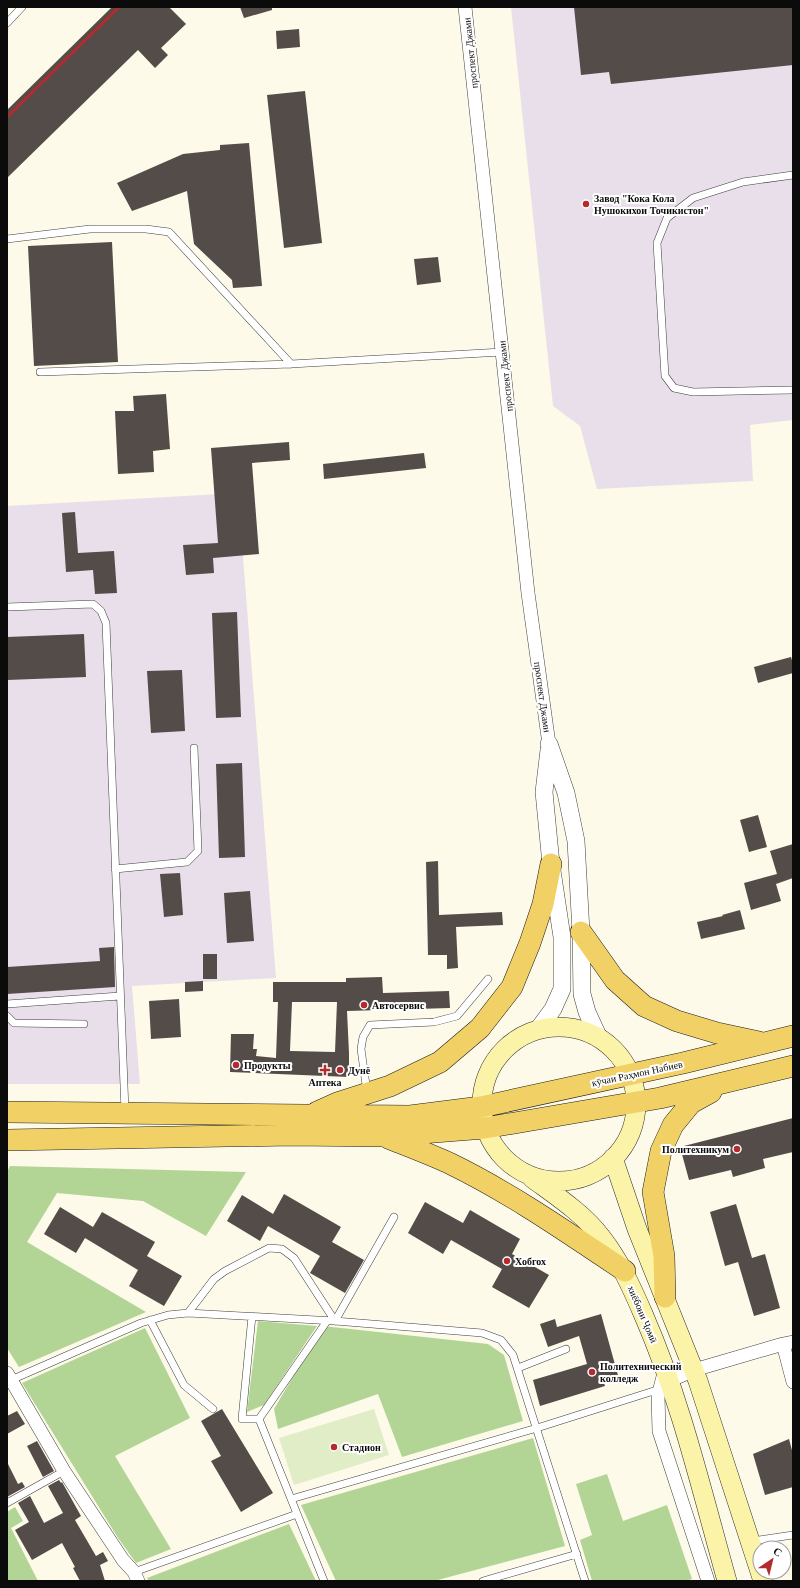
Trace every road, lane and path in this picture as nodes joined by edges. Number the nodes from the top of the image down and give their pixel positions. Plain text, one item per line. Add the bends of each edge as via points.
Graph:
1 (22, 7) edge
2 (465, 7) edge
3 (7, 23) edge
4 (793, 176) edge
5 (7, 239) edge
6 (502, 352) junction
7 (291, 364) junction
8 (40, 372) dead end
9 (793, 390) edge
10 (7, 607) edge
11 (549, 744) junction
12 (194, 748) dead end
13 (551, 864) junction
14 (115, 869) junction
15 (581, 932) junction
16 (488, 979) dead end
17 (120, 996) junction
18 (7, 1004) edge
19 (7, 1016) edge
20 (84, 1024) dead end
21 (539, 1028) junction
22 (598, 1036) junction
23 (793, 1036) edge
24 (765, 1043) junction
25 (793, 1066) edge
26 (631, 1074) junction
27 (730, 1082) junction
28 (367, 1093) junction
29 (637, 1101) junction
30 (481, 1107) junction
31 (7, 1112) edge
32 (125, 1114) junction
33 (311, 1115) junction
34 (291, 1125) junction
35 (485, 1128) junction
36 (383, 1136) junction
37 (7, 1140) edge
38 (613, 1158) junction
39 (528, 1175) junction
40 (394, 1217) dead end
41 (625, 1271) junction
42 (664, 1297) junction
43 (188, 1313) junction
44 (252, 1316) junction
45 (150, 1320) junction
46 (327, 1320) junction
47 (336, 1321) junction
48 (788, 1343) edge
49 (566, 1349) dead end
50 (518, 1368) junction
51 (694, 1370) junction
52 (9, 1377) edge
53 (664, 1380) junction
54 (793, 1382) edge
55 (213, 1409) dead end
56 (259, 1419) junction
57 (537, 1428) junction
58 (64, 1471) junction
59 (291, 1499) junction
60 (7, 1503) edge
61 (297, 1514) junction
62 (793, 1535) edge
63 (750, 1541) junction
64 (577, 1554) junction
65 (136, 1576) edge
66 (324, 1581) edge
67 (483, 1581) edge
68 (585, 1581) edge
69 (708, 1581) edge
70 (728, 1581) edge
71 (763, 1581) edge

1 - 3 lane
2 - 6 street, проспект Джами
4 - 9 lane via 743,182 693,198 667,218 657,243 665,376 674,388 693,392
5 - 7 lane via 90,229 146,229 169,232
6 - 7 lane
6 - 11 street, проспект Джами via 528,593
7 - 8 lane
10 - 14 lane via 93,604 101,611 106,623
11 - 13 street via 544,792
11 - 15 street via 566,793 576,841
12 - 14 lane via 198,851 187,862
13 - 21 street via 562,937 562,989 553,1009
13 - 28 main road via 543,904 512,987 480,1028 440,1062 390,1086
14 - 17 lane
15 - 22 street via 582,994
15 - 24 main road via 615,980 644,1006 677,1021
16 - 28 lane via 457,1016 434,1022 370,1025 363,1037 361,1049
17 - 18 lane
17 - 32 lane
19 - 20 lane via 14,1023
21 - 22 main road via 569,1026
21 - 30 main road via 508,1044 495,1061 487,1072
22 - 26 main road via 617,1052
23 - 24 main road, кӯчаи Раҳмон Набиев
24 - 26 main road, кӯчаи Раҳмон Набиев
25 - 27 main road
26 - 29 main road
26 - 30 main road, кӯчаи Раҳмон Набиев
27 - 29 main road
27 - 42 main road via 692,1103 673,1125 661,1151 653,1192 664,1256
28 - 33 main road
29 - 35 main road
29 - 38 main road via 632,1131
30 - 33 main road, кӯчаи Раҳмон Набиев via 410,1116
30 - 35 main road, хиёбони Ҷомӣ
31 - 32 main road
32 - 34 main road
33 - 34 main road, кӯчаи Раҳмон Набиев
34 - 36 main road
34 - 37 main road
35 - 36 main road
35 - 39 main road, хиёбони Ҷомӣ via 501,1156
36 - 41 main road via 449,1163 496,1189 561,1227
38 - 39 main road via 590,1175 559,1182
38 - 42 main road
39 - 41 main road, хиёбони Ҷомӣ via 569,1205 601,1236
40 - 47 lane
41 - 53 main road, хиёбони Ҷомӣ via 653,1336
42 - 51 main road
43 - 44 lane
43 - 45 lane
43 - 47 lane via 214,1279 269,1248 282,1249 294,1258
44 - 46 lane
44 - 56 lane via 242,1419
45 - 52 lane
45 - 55 lane via 184,1385
46 - 47 lane
46 - 56 lane
47 - 50 lane via 482,1333 501,1340 513,1355
48 - 51 street
48 - 54 street
49 - 50 lane
50 - 57 lane
51 - 53 street
51 - 63 main road
52 - 58 street
53 - 57 lane
53 - 69 street via 659,1431
53 - 70 main road, хиёбони Ҷомӣ
56 - 59 lane
57 - 59 lane
57 - 64 lane
58 - 60 lane
58 - 65 street
59 - 61 lane
61 - 65 lane
61 - 66 lane
62 - 63 lane
63 - 71 main road
64 - 67 lane
64 - 68 lane

